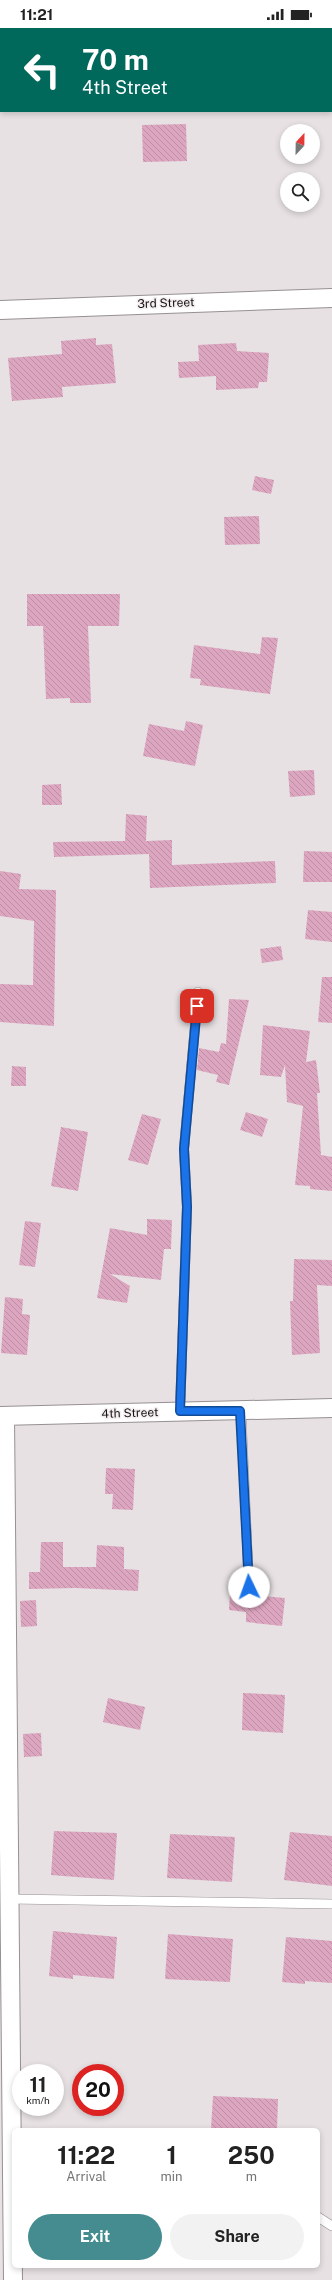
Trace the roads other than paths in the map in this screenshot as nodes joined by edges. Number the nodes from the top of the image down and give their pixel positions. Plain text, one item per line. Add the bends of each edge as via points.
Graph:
1 (332, 298) edge
2 (0, 310) edge
3 (198, 992) dead end
4 (332, 1408) edge
5 (180, 1411) junction
6 (240, 1411) junction
7 (2, 1416) edge
8 (3, 1505) edge
9 (249, 1587) dead end
10 (8, 1899) junction
11 (332, 1904) edge
12 (9, 2168) edge
13 (320, 2218) edge
14 (332, 2226) edge
15 (12, 2252) edge
16 (13, 2268) edge
17 (13, 2280) edge

1 - 2 street, 3rd Street
3 - 5 lane via 184,1149 187,1207
4 - 6 street, 4th Street
5 - 6 street, 4th Street
5 - 7 street, 4th Street
6 - 9 lane
7 - 8 street
8 - 10 street
10 - 11 lane
10 - 12 street
12 - 15 street
13 - 14 lane
16 - 17 street

